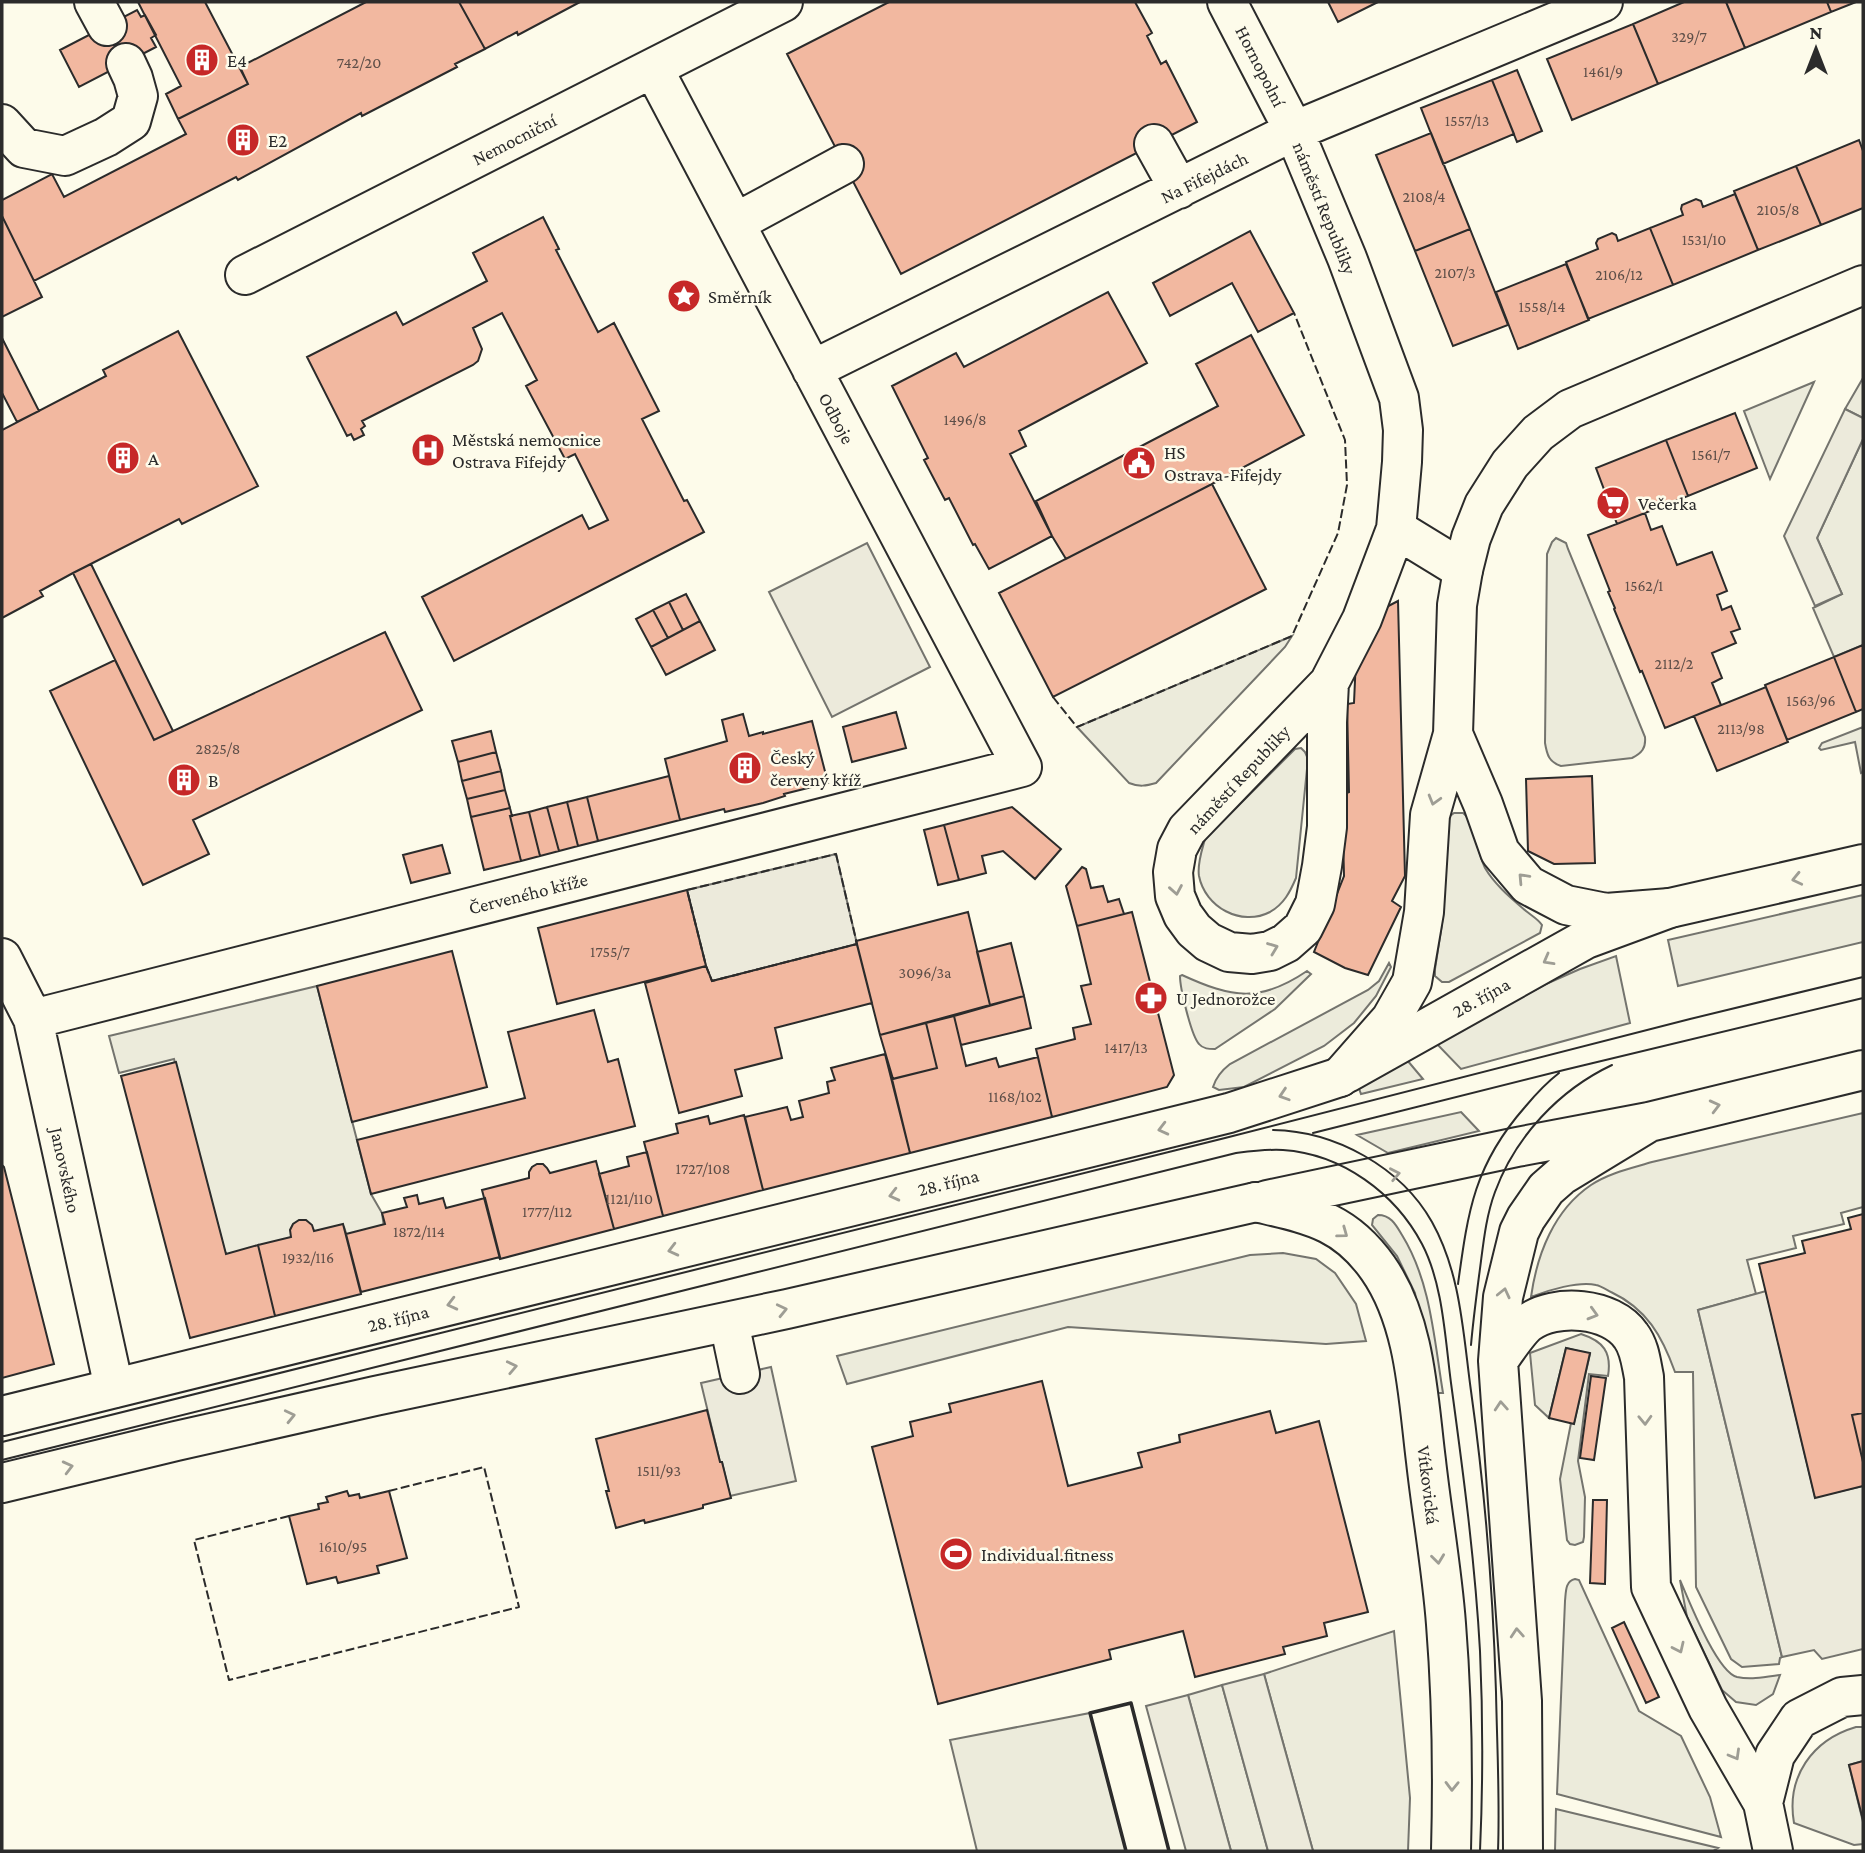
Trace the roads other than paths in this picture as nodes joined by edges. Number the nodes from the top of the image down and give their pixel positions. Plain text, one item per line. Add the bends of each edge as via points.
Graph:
1 (783, 2) edge
2 (1227, 2) edge
3 (1603, 2) edge
4 (126, 62) dead end
5 (653, 68) junction
6 (2, 124) edge
7 (1294, 131) junction
8 (1154, 144) dead end
9 (844, 164) dead end
10 (1179, 189) junction
11 (735, 223) junction
12 (245, 275) dead end
13 (1863, 285) edge
14 (813, 370) junction
15 (1396, 530) junction
16 (1463, 570) junction
17 (1329, 683) junction
18 (1453, 734) junction
19 (1022, 767) joint
20 (1863, 864) edge
21 (1608, 922) junction
22 (2, 957) edge
23 (33, 1019) junction
24 (1863, 1070) edge
25 (1340, 1077) junction
26 (1649, 1122) junction
27 (1256, 1202) junction
28 (729, 1322) junction
29 (1498, 1361) junction
30 (740, 1374) dead end
31 (114, 1388) junction
32 (2, 1416) edge
33 (2, 1483) edge
34 (1863, 1695) edge
35 (1763, 1803) junction
36 (1451, 1851) edge
37 (1523, 1851) edge
38 (1773, 1851) edge

1 - 5 main road, Nemocniční
2 - 7 main road, Hornopolní
3 - 7 main road, Na Fifejdách
4 - 6 main road via 138,96 131,121 106,137 65,156 24,148
5 - 11 main road, Odboje
5 - 12 main road, Nemocniční
7 - 10 main road, Na Fifejdách
7 - 15 main road, náměstí Republiky via 1399,398 1403,430
8 - 10 main road
9 - 11 main road
10 - 14 main road, Na Fifejdách
11 - 14 main road, Odboje
13 - 16 main road via 1570,409 1538,433 1510,464 1484,505
14 - 19 main road, Odboje
15 - 16 main road
15 - 17 main road, náměstí Republiky via 1362,619
16 - 18 main road via 1457,605
17 -> 17 main road, náměstí Republiky via 1186,830 1177,849 1175,896 1183,915 1208,942 1229,952 1252,954 1286,943 1303,928 1314,904 1327,827
21 -> 18 main road via 1528,885 1500,852
18 -> 25 main road via 1430,814 1424,912 1412,982 1391,1019
19 - 23 main road, Červeného kříže
20 -> 21 main road
21 -> 25 main road, 28. října via 1586,939
22 - 23 main road, Janovského
23 - 31 main road, Janovského
26 -> 24 main road
25 -> 31 main road, 28. října via 1229,1113
27 -> 26 main road
29 -> 26 main road via 1503,1297 1520,1233 1536,1203 1562,1175
28 -> 27 main road
27 -> 36 main road, Vítkovická via 1314,1217 1345,1233 1377,1267 1405,1325 1446,1623 1453,1780
28 - 30 main road
33 -> 28 main road via 375,1396
29 -> 35 main road via 1527,1324 1553,1311 1598,1315 1631,1335 1644,1377 1651,1587 1707,1708
37 -> 29 main road via 1522,1701
31 - 32 main road, 28. října
34 - 35 main road via 1842,1697 1799,1719 1774,1755
35 - 38 main road

